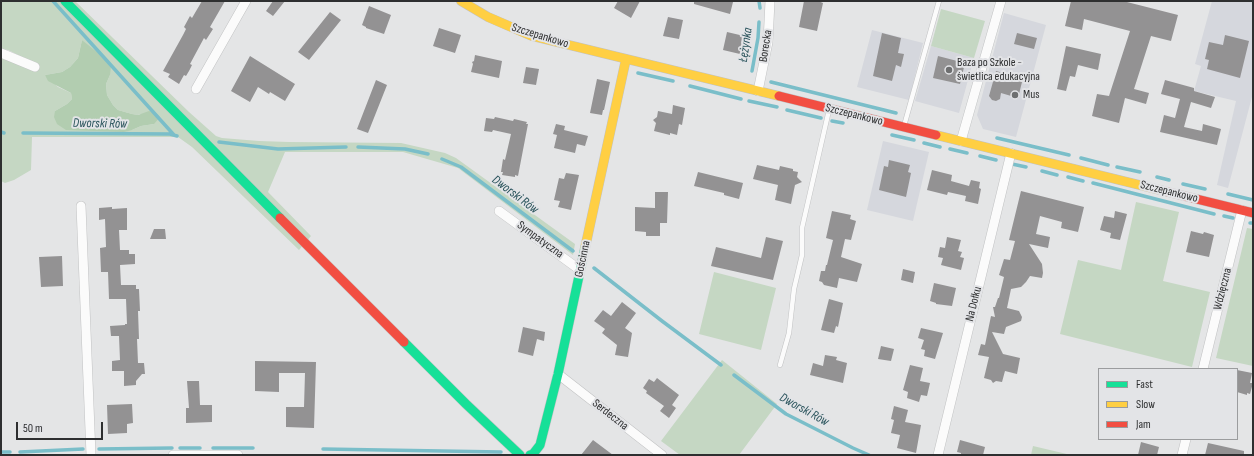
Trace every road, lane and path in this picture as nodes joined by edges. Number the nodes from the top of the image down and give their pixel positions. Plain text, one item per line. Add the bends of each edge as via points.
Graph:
1 (65, 1) edge
2 (246, 1) edge
3 (461, 1) edge
4 (770, 1) edge
5 (939, 1) edge
6 (1001, 1) edge
7 (1, 53) edge
8 (626, 59) junction
9 (35, 67) dead end
10 (196, 89) dead end
11 (758, 91) junction
12 (829, 109) junction
13 (904, 127) junction
14 (961, 141) junction
15 (1011, 153) junction
16 (81, 206) dead end
17 (1242, 210) junction
18 (499, 211) dead end
19 (1253, 213) edge
20 (580, 270) junction
21 (780, 365) dead end
22 (1203, 368) edge
23 (558, 374) junction
24 (1186, 440) edge
25 (91, 455) edge
26 (173, 455) edge
27 (238, 455) edge
28 (520, 455) edge
29 (530, 455) edge
30 (662, 455) edge
31 (938, 455) edge
32 (1182, 455) edge

1 - 28 street via 444,382
2 - 10 street
3 - 8 street, Szczepankowo via 488,17 532,36
4 - 11 street, Borecka via 768,42
5 - 13 lane
6 - 14 street
7 - 9 street
8 - 11 street, Szczepankowo
8 - 20 street, Gościnna
11 - 12 street, Szczepankowo
12 - 13 street, Szczepankowo
12 - 21 lane via 802,228 802,255 794,290 789,333
13 - 14 street, Szczepankowo
14 - 15 street, Szczepankowo
15 - 17 street, Szczepankowo
15 - 31 street, Na Dołku
16 - 25 street
17 - 19 street, Szczepankowo
17 - 22 street, Wdzięczna
18 - 20 street, Sympatyczna
20 - 23 street, Gościnna
23 - 29 street, Gościnna via 540,445
23 - 30 street, Serdeczna
24 - 32 street
26 - 27 street

